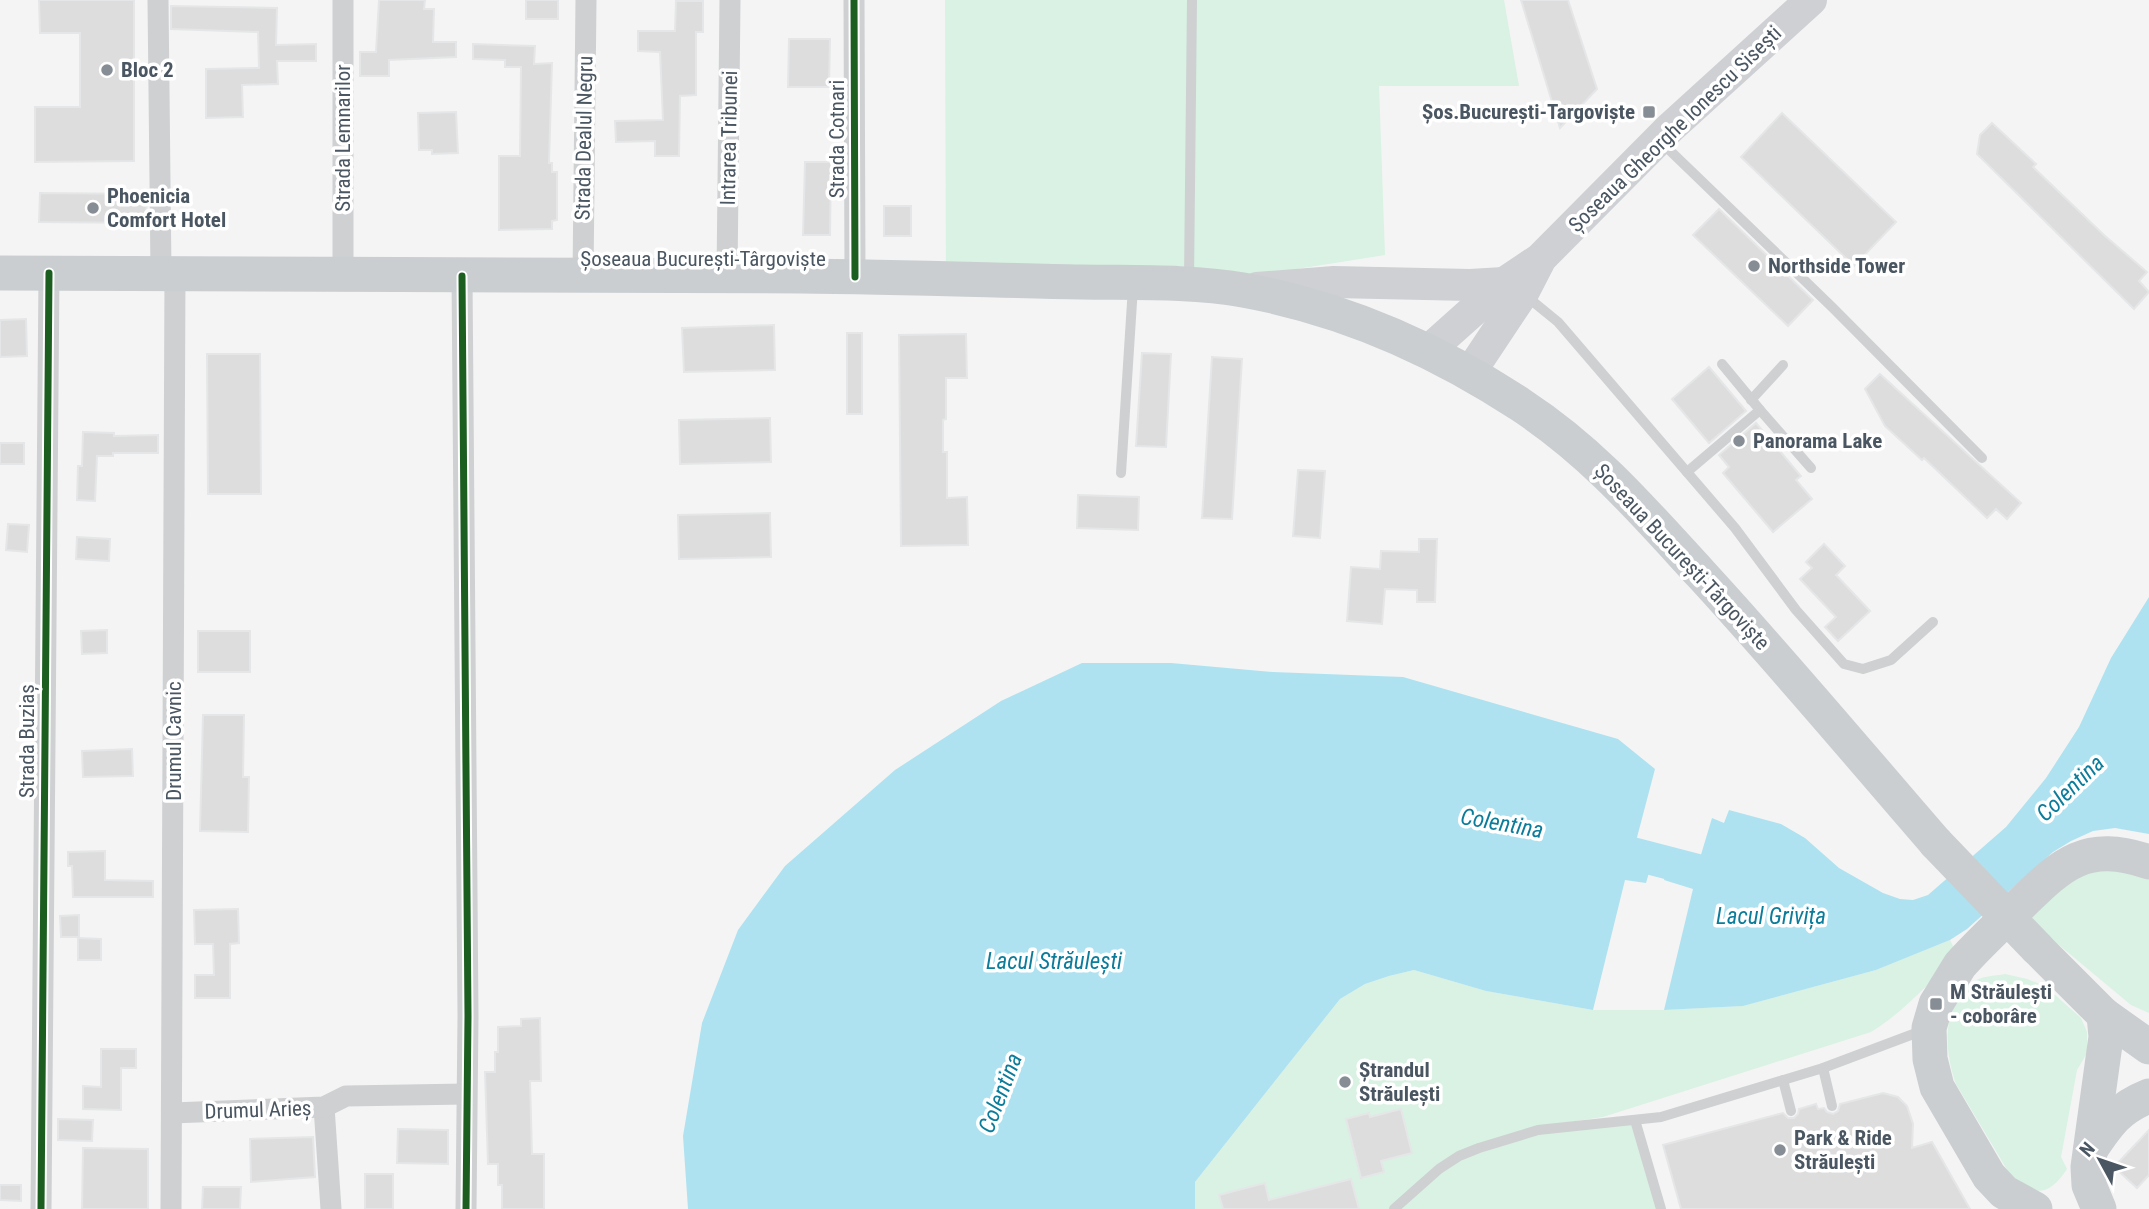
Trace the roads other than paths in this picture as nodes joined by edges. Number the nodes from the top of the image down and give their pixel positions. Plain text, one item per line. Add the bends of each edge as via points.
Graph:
1 (158, 0) edge
2 (342, 0) edge
3 (586, 0) edge
4 (730, 0) edge
5 (854, 0) edge
6 (1192, 0) edge
7 (1811, 0) edge
8 (1658, 139) junction
9 (0, 273) edge
10 (49, 273) junction
11 (168, 273) junction
12 (343, 275) junction
13 (462, 276) junction
14 (583, 276) junction
15 (727, 276) junction
16 (855, 277) junction
17 (1133, 283) junction
18 (1189, 286) junction
19 (1513, 288) junction
20 (1237, 289) junction
21 (1428, 351) junction
22 (1722, 364) dead end
23 (1783, 365) dead end
24 (1469, 374) junction
25 (1751, 400) junction
26 (1760, 410) junction
27 (1982, 458) dead end
28 (1811, 468) dead end
29 (1687, 472) junction
30 (1121, 473) dead end
31 (1933, 622) dead end
32 (2149, 862) edge
33 (2048, 960) junction
34 (2104, 1015) junction
35 (2149, 1021) edge
36 (1929, 1028) junction
37 (2149, 1047) edge
38 (1823, 1068) junction
39 (1783, 1080) junction
40 (466, 1094) junction
41 (2149, 1096) edge
42 (1832, 1106) dead end
43 (324, 1107) junction
44 (1791, 1111) dead end
45 (172, 1114) junction
46 (1635, 1120) junction
47 (2089, 1152) junction
48 (41, 1209) edge
49 (170, 1209) edge
50 (331, 1209) edge
51 (466, 1209) edge
52 (1394, 1209) edge
53 (1661, 1209) edge
54 (2035, 1209) edge
55 (2099, 1209) edge

1 - 11 street, Drumul Cavnic
2 - 12 street, Strada Lemnarilor
3 - 14 street, Strada Dealul Negru
4 - 15 street, Intrarea Tribunei
5 - 16 street, Strada Cotnari
6 - 18 lane
7 - 8 main road, Șoseaua Gheorghe Ionescu Sisești
8 - 19 main road, Șoseaua Gheorghe Ionescu Sisești
8 - 27 lane
9 - 10 main road, Șoseaua București-Târgoviște
10 - 11 main road, Șoseaua București-Târgoviște
10 - 48 street, Strada Buziaș
11 - 12 main road, Șoseaua București-Târgoviște
11 - 45 street, Drumul Cavnic
12 - 13 main road, Șoseaua București-Târgoviște
13 - 14 main road, Șoseaua București-Târgoviște
13 - 40 street
14 - 15 main road, Șoseaua București-Târgoviște
15 - 16 main road, Șoseaua București-Târgoviște
16 - 17 main road, Șoseaua București-Târgoviște
17 - 18 main road, Șoseaua București-Târgoviște
17 - 30 lane
18 - 20 main road, Șoseaua București-Târgoviște
19 - 20 main road via 1346,282
19 - 21 main road, Șoseaua Gheorghe Ionescu Sisești
19 - 24 main road, Șoseaua Gheorghe Ionescu Sisești
19 - 29 lane via 1558,322
20 - 21 main road, Șoseaua București-Târgoviște via 1356,320
21 - 24 main road, Șoseaua București-Târgoviște
22 - 25 lane
23 - 25 lane
24 - 33 main road, Șoseaua București-Târgoviște, bridge via 1555,429 1625,489 1936,843
25 - 26 lane
26 - 28 lane
26 - 29 lane
29 - 31 lane via 1796,611 1844,664 1863,669 1891,660
32 - 36 main road via 2100,853 2076,859 2055,872 1960,965 1936,1004
33 - 34 main road
33 - 35 main road via 2096,996
34 - 37 main road
34 - 47 main road via 2106,1037
36 - 38 lane
36 - 54 main road via 1937,1087 1963,1132 1989,1176 2004,1192
38 - 39 lane
38 - 42 lane
39 - 44 lane
39 - 46 lane
40 - 43 street, Drumul Arieș via 346,1096
40 - 51 street
41 - 47 main road via 2115,1115
43 - 45 street, Drumul Arieș
43 - 50 street
45 - 49 street, Drumul Cavnic
46 - 52 lane via 1538,1130 1479,1148 1439,1169
46 - 53 lane
47 - 55 main road via 2089,1185

